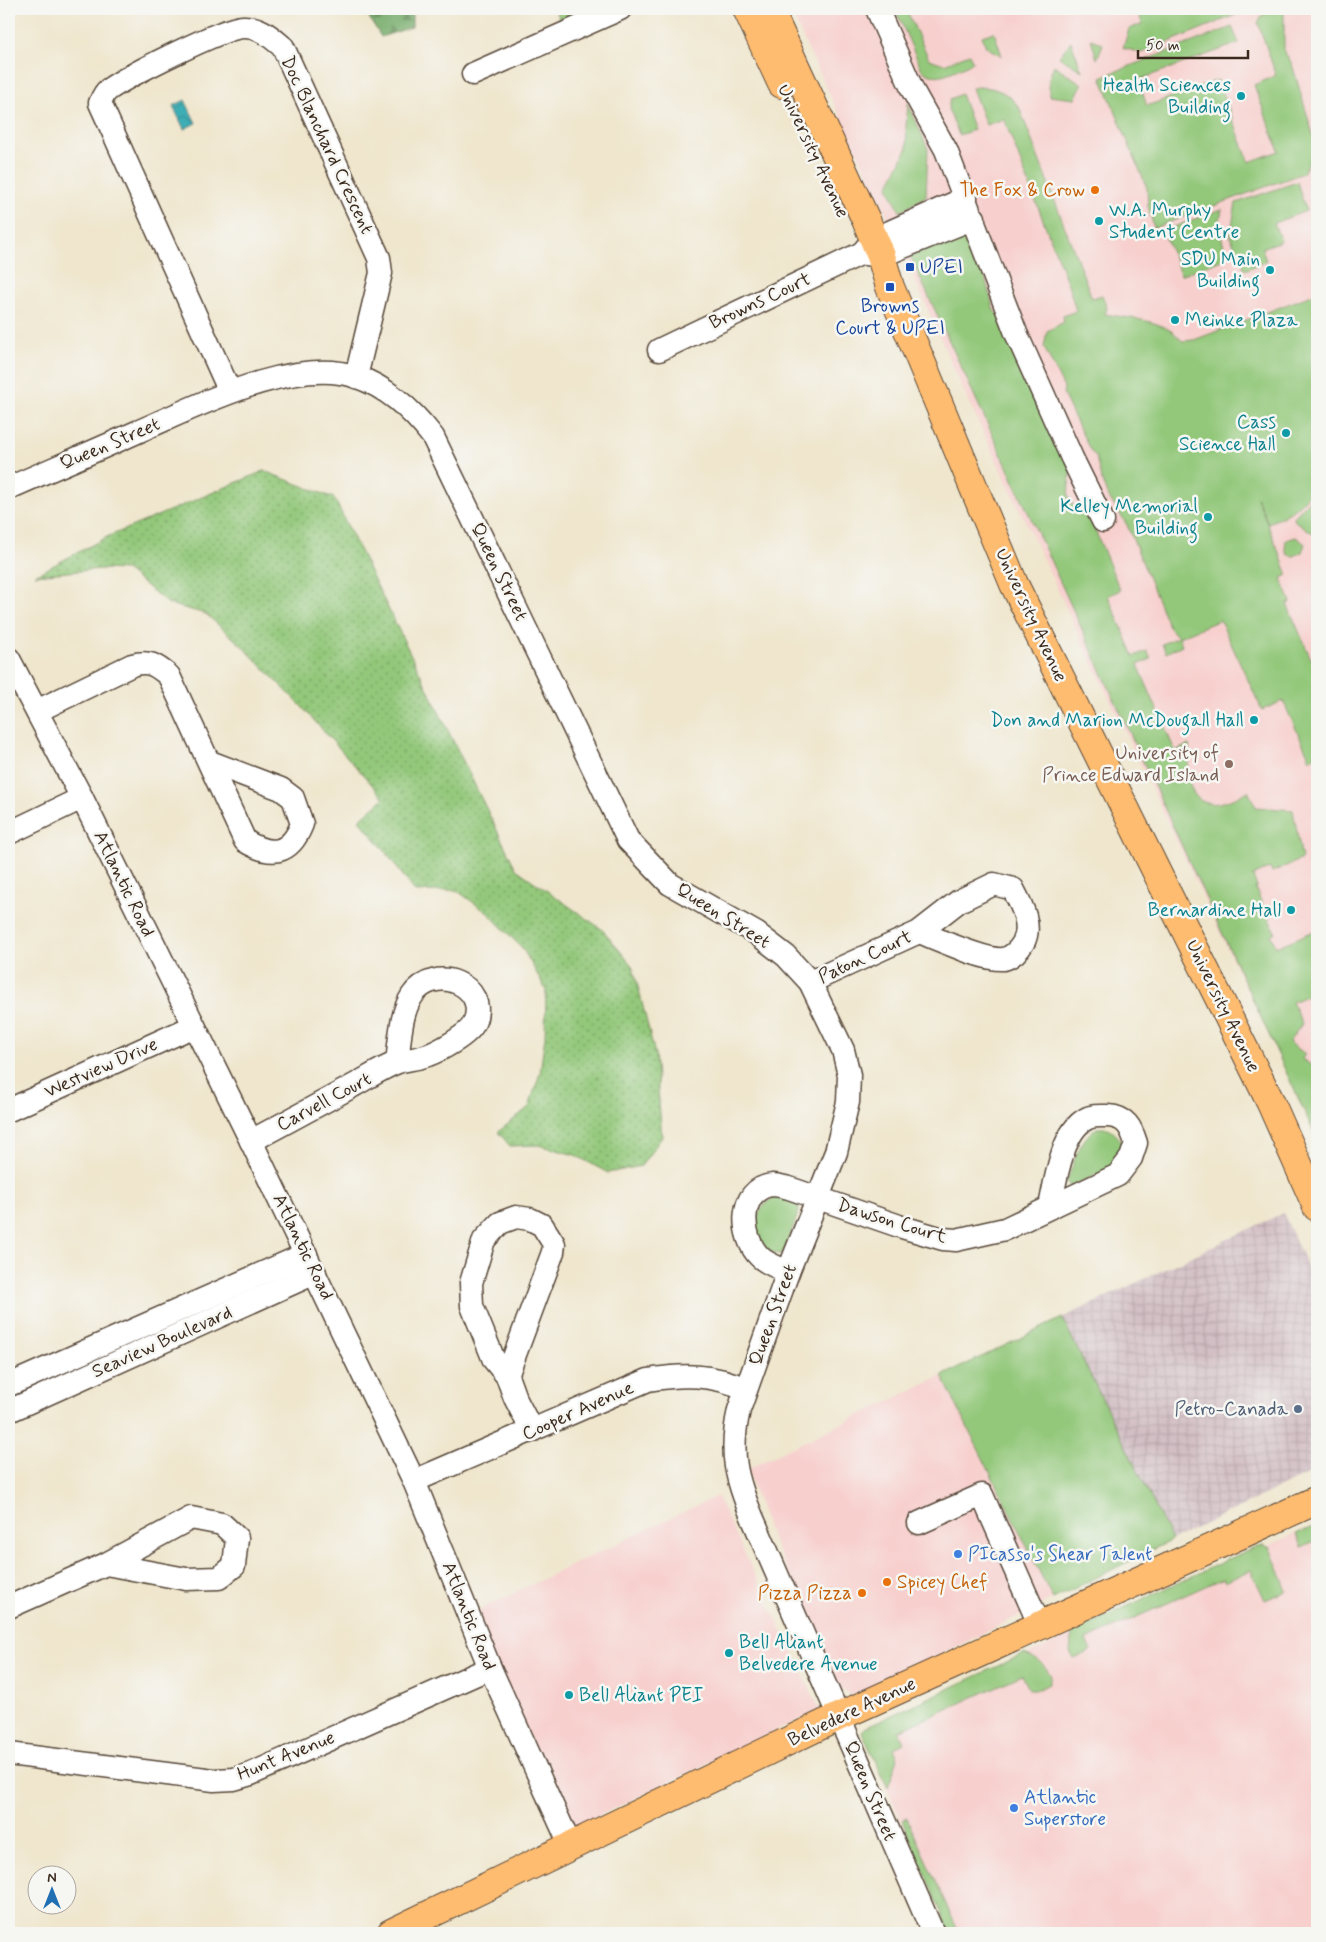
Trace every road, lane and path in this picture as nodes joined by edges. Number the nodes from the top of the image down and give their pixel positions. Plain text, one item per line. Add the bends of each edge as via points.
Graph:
1 (620, 9) edge
2 (746, 9) edge
3 (769, 9) edge
4 (877, 9) edge
5 (473, 74) dead end
6 (946, 150) junction
7 (970, 208) junction
8 (936, 211) junction
9 (873, 249) junction
10 (659, 350) dead end
11 (356, 377) junction
12 (230, 392) junction
13 (9, 488) edge
14 (1103, 521) dead end
15 (9, 659) edge
16 (37, 711) junction
17 (210, 762) dead end
18 (82, 798) junction
19 (9, 833) edge
20 (919, 932) dead end
21 (810, 982) junction
22 (194, 1026) junction
23 (397, 1062) dead end
24 (9, 1110) edge
25 (251, 1141) junction
26 (819, 1198) junction
27 (1050, 1207) dead end
28 (1317, 1207) edge
29 (311, 1263) junction
30 (788, 1272) junction
31 (507, 1376) junction
32 (9, 1385) edge
33 (746, 1389) junction
34 (9, 1411) edge
35 (532, 1431) junction
36 (414, 1481) junction
37 (1317, 1500) edge
38 (919, 1523) dead end
39 (106, 1564) junction
40 (9, 1607) edge
41 (1040, 1626) junction
42 (490, 1668) junction
43 (838, 1717) junction
44 (9, 1754) edge
45 (571, 1847) junction
46 (391, 1933) edge
47 (933, 1933) edge

1 - 5 street
2 - 9 main road, University Avenue
3 - 9 main road, University Avenue
4 - 6 street via 913,91
6 - 7 street
6 - 8 street via 944,187
7 - 8 street
7 - 9 street
7 - 14 street via 1016,333
8 - 9 street
9 - 10 street, Browns Court
9 - 28 main road, University Avenue via 1014,584 1270,1101
11 - 12 street, Queen Street via 299,373
11 - 12 street, Doc Blanchard Crescent via 381,273 378,258 283,47 262,30 244,27 224,32 130,76 106,91 100,103
11 - 21 street, Queen Street via 396,399 416,415 433,437 628,840 670,884 756,933 786,956
12 - 13 street, Queen Street
15 - 16 street, Atlantic Road
16 - 17 street via 132,665 145,662 157,666 169,676
16 - 18 street, Atlantic Road
18 - 19 street
18 - 22 street, Atlantic Road
20 - 21 street, Paton Court
21 - 26 street, Queen Street via 843,1050 849,1074 844,1127
22 - 24 street, Westview Drive
22 - 25 street, Atlantic Road
23 - 25 street, Carvell Court
25 - 29 street, Atlantic Road
26 - 27 street, Dawson Court via 902,1227 956,1240 1005,1229
26 - 30 street, Queen Street
26 - 30 street, Dawson Court via 774,1185 756,1192 747,1206 744,1220 750,1243 760,1258
29 - 32 street, Seaview Boulevard
29 - 34 street, Seaview Boulevard
29 - 36 street, Atlantic Road
30 - 33 street, Queen Street
31 - 31 street via 554,1244 542,1225 516,1217 500,1223 484,1240 471,1283 472,1306 494,1360
31 - 35 street
33 - 35 street, Cooper Avenue via 725,1379 670,1376 648,1380
33 - 43 street, Queen Street via 733,1447 742,1490
35 - 36 street, Cooper Avenue
36 - 42 street, Atlantic Road
37 - 41 main road, Belvedere Avenue
38 - 41 street via 982,1495
39 - 39 street via 186,1579 219,1578 234,1566 237,1538 222,1524 191,1518
39 - 40 street
41 - 43 main road, Belvedere Avenue
42 - 44 street, Hunt Avenue via 234,1779 214,1780
42 - 45 street, Atlantic Road
43 - 45 main road, Belvedere Avenue
43 - 47 street, Queen Street
45 - 46 main road, Belvedere Avenue

